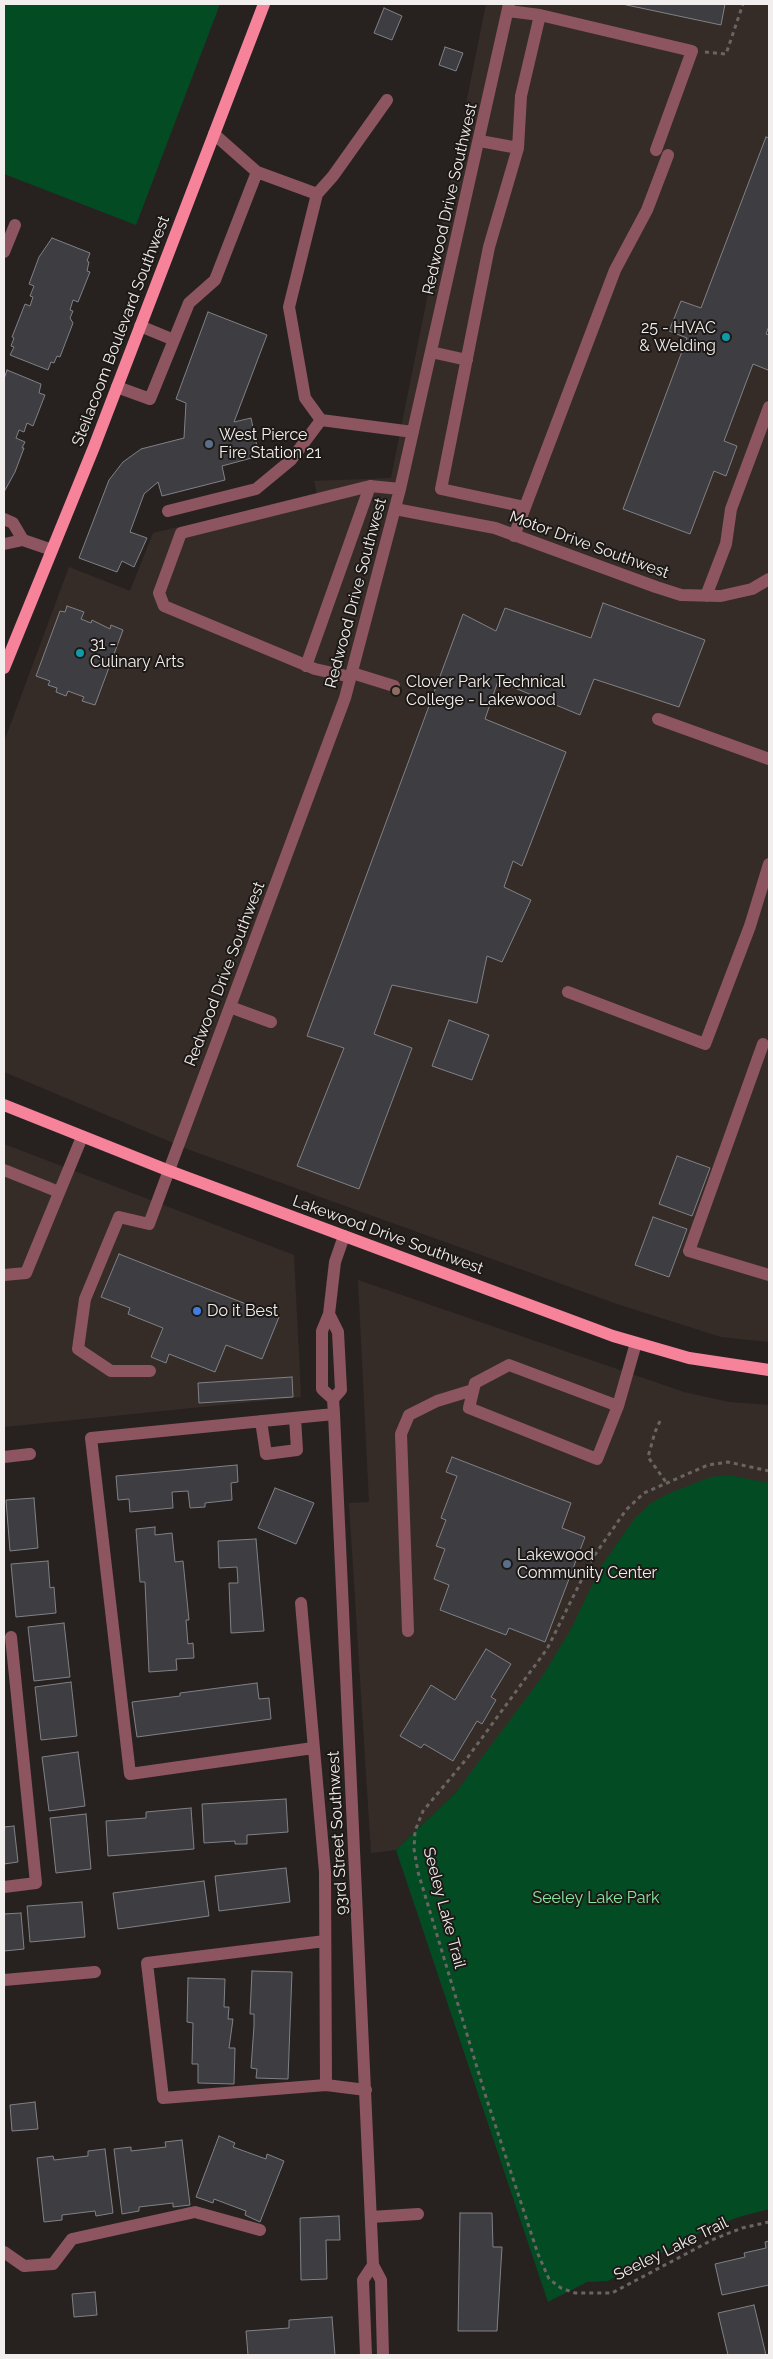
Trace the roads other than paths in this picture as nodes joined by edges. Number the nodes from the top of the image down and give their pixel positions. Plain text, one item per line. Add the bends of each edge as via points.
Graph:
1 (264, 4) edge
2 (508, 7) edge
3 (540, 15) junction
4 (387, 100) dead end
5 (214, 134) junction
6 (480, 141) junction
7 (518, 148) junction
8 (656, 150) dead end
9 (668, 155) dead end
10 (257, 172) junction
11 (317, 194) junction
12 (15, 225) dead end
13 (4, 252) edge
14 (140, 326) junction
15 (174, 340) junction
16 (431, 352) junction
17 (466, 360) junction
18 (117, 387) junction
19 (769, 407) edge
20 (321, 420) junction
21 (413, 432) junction
22 (370, 486) junction
23 (400, 489) junction
24 (525, 506) junction
25 (395, 509) junction
26 (168, 511) dead end
27 (4, 519) edge
28 (514, 536) junction
29 (23, 540) junction
30 (4, 544) edge
31 (52, 550) junction
32 (769, 579) edge
33 (706, 596) junction
34 (306, 666) junction
35 (4, 668) edge
36 (351, 675) junction
37 (394, 686) dead end
38 (658, 719) dead end
39 (769, 759) edge
40 (769, 864) edge
41 (568, 992) dead end
42 (230, 1007) junction
43 (271, 1022) dead end
44 (763, 1044) dead end
45 (4, 1106) edge
46 (82, 1137) junction
47 (4, 1170) edge
48 (168, 1170) junction
49 (59, 1192) junction
50 (344, 1236) junction
51 (4, 1275) edge
52 (769, 1275) edge
53 (329, 1314) junction
54 (636, 1343) junction
55 (769, 1370) edge
56 (150, 1371) dead end
57 (473, 1390) junction
58 (333, 1399) junction
59 (618, 1406) junction
60 (334, 1414) junction
61 (295, 1418) junction
62 (261, 1421) junction
63 (30, 1454) dead end
64 (4, 1458) edge
65 (301, 1603) dead end
66 (408, 1631) dead end
67 (11, 1637) dead end
68 (10, 1688) edge
69 (313, 1748) junction
70 (4, 1887) edge
71 (325, 1941) junction
72 (95, 1972) dead end
73 (4, 1980) edge
74 (326, 2085) junction
75 (366, 2090) junction
76 (418, 2214) dead end
77 (371, 2218) junction
78 (260, 2230) dead end
79 (4, 2252) edge
80 (373, 2265) junction
81 (366, 2355) edge
82 (384, 2355) edge

1 - 5 main road, Steilacoom Boulevard Southwest
2 - 3 street
2 - 6 street, Redwood Drive Southwest
3 - 7 street via 522,96
3 - 8 street via 692,51
4 - 11 street
5 - 10 street
5 - 14 main road, Steilacoom Boulevard Southwest
6 - 7 street
6 - 16 street, Redwood Drive Southwest
7 - 17 street via 489,247
9 - 24 street via 646,210 615,270
10 - 11 street
10 - 15 street via 215,280 189,303
11 - 20 street via 289,307 305,398
12 - 13 street
14 - 15 street
14 - 18 main road, Steilacoom Boulevard Southwest
15 - 18 street via 150,399
16 - 17 street
16 - 21 street, Redwood Drive Southwest
17 - 24 street via 441,488
18 - 31 main road, Steilacoom Boulevard Southwest
19 - 33 street via 731,509 726,544
20 - 21 street
20 - 26 street via 291,460 256,489
21 - 23 street, Redwood Drive Southwest
22 - 23 street
22 - 34 street
22 - 34 street via 181,533 159,593 164,606
23 - 25 street, Redwood Drive Southwest
24 - 28 street
25 - 28 street, Motor Drive Southwest via 495,528
25 - 36 street, Redwood Drive Southwest
27 - 29 street via 13,523
28 - 33 street, Motor Drive Southwest via 656,587
29 - 30 street
29 - 31 street
31 - 35 main road, Steilacoom Boulevard Southwest
32 - 33 street, Motor Drive Southwest via 752,589
34 - 36 street
36 - 37 street
36 - 42 street, Redwood Drive Southwest via 320,769
38 - 39 street
40 - 41 street via 750,926 704,1044
42 - 43 street
42 - 48 street, Redwood Drive Southwest
44 - 52 street via 689,1251
45 - 46 main road, Lakewood Drive Southwest
46 - 48 main road, Lakewood Drive Southwest
46 - 49 street
47 - 49 street
48 - 50 main road, Lakewood Drive Southwest
48 - 56 street, Redwood Drive Southwest via 149,1224 119,1217 85,1299 78,1349 111,1371
49 - 51 street via 26,1273
50 - 53 street, 93rd Street Southwest via 334,1262
50 - 54 main road, Lakewood Drive Southwest
53 - 58 street, 93rd Street Southwest via 339,1342 341,1390
53 - 58 street, 93rd Street Southwest via 322,1331 322,1389
54 - 55 main road, Lakewood Drive Southwest via 689,1358
54 - 59 street
57 - 59 street via 475,1383 509,1365
57 - 59 street via 469,1408 597,1459
57 - 66 street via 437,1401 409,1415 401,1434
58 - 60 street, 93rd Street Southwest
60 - 61 street
60 - 75 street, 93rd Street Southwest
61 - 62 street
61 - 62 street via 297,1450 266,1454
62 - 69 street via 91,1438 130,1774
63 - 64 street
65 - 69 street
67 - 68 street
68 - 70 street via 36,1883
69 - 71 street via 325,1872
71 - 74 street
71 - 74 street via 147,1962 163,2098
72 - 73 street
74 - 75 street
75 - 77 street, 93rd Street Southwest
76 - 77 street
77 - 80 street, 93rd Street Southwest
78 - 79 street via 195,2212 72,2239 53,2264 24,2266
80 - 81 street, 93rd Street Southwest via 363,2280
80 - 82 street, 93rd Street Southwest via 381,2280

